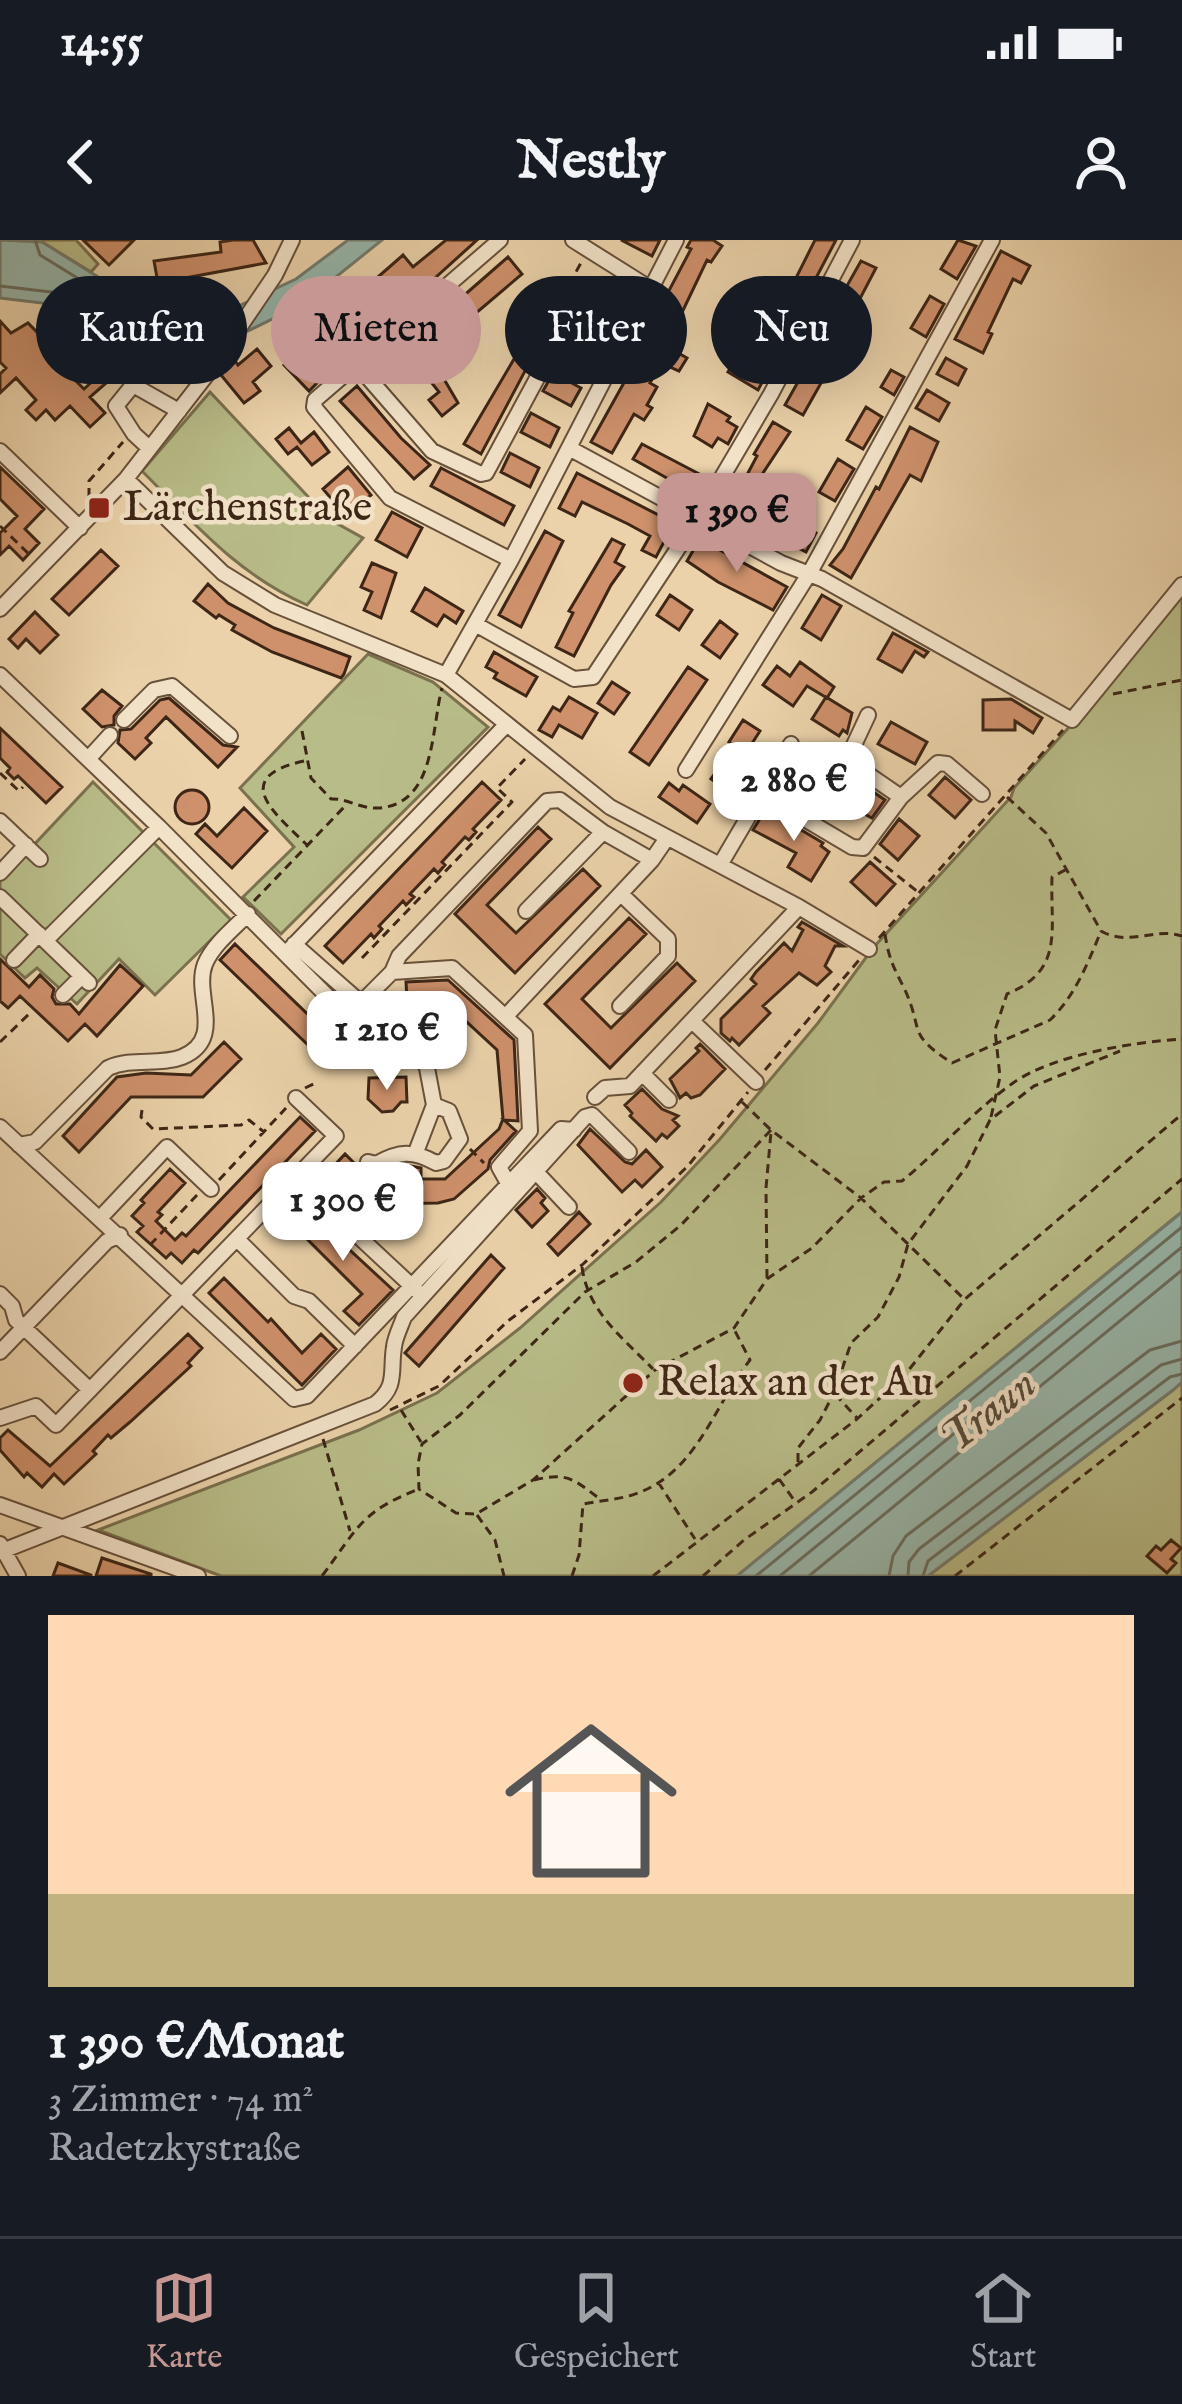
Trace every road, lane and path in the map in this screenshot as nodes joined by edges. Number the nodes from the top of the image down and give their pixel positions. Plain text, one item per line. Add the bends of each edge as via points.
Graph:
1 (292, 240) edge
2 (500, 240) edge
3 (573, 240) edge
4 (676, 240) edge
5 (852, 240) edge
6 (992, 240) edge
7 (587, 252) junction
8 (459, 276) edge
9 (574, 276) edge
10 (629, 276) edge
11 (658, 276) edge
12 (335, 384) edge
13 (374, 384) edge
14 (534, 384) edge
15 (602, 384) edge
16 (179, 411) junction
17 (134, 434) junction
18 (149, 448) junction
19 (569, 448) junction
20 (0, 451) edge
21 (126, 478) junction
22 (698, 518) junction
23 (74, 523) junction
24 (0, 526) edge
25 (511, 560) junction
26 (42, 567) junction
27 (809, 574) junction
28 (1182, 586) edge
29 (0, 609) edge
30 (475, 624) junction
31 (0, 675) edge
32 (446, 675) junction
33 (1182, 680) edge
34 (1090, 699) junction
35 (868, 715) dead end
36 (124, 720) dead end
37 (1072, 720) junction
38 (507, 724) junction
39 (302, 731) dead end
40 (110, 735) dead end
41 (230, 736) dead end
42 (791, 744) dead end
43 (535, 749) junction
44 (88, 758) junction
45 (306, 760) junction
46 (686, 770) dead end
47 (0, 773) edge
48 (23, 787) dead end
49 (761, 793) junction
50 (982, 794) dead end
51 (1004, 794) junction
52 (901, 797) junction
53 (331, 800) junction
54 (349, 803) junction
55 (338, 815) junction
56 (0, 821) edge
57 (160, 827) junction
58 (603, 832) junction
59 (667, 838) junction
60 (26, 845) junction
61 (309, 846) junction
62 (862, 848) junction
63 (40, 859) dead end
64 (652, 860) junction
65 (720, 865) junction
66 (1069, 868) junction
67 (0, 873) edge
68 (627, 888) junction
69 (919, 893) junction
70 (0, 897) edge
71 (799, 907) junction
72 (526, 910) dead end
73 (246, 912) junction
74 (884, 932) junction
75 (1100, 932) junction
76 (1182, 936) edge
77 (42, 937) junction
78 (291, 948) junction
79 (869, 949) junction
80 (362, 958) dead end
81 (14, 960) dead end
82 (392, 973) junction
83 (63, 994) dead end
84 (361, 1003) junction
85 (620, 1006) dead end
86 (29, 1014) dead end
87 (345, 1014) dead end
88 (506, 1016) junction
89 (692, 1021) junction
90 (1182, 1039) edge
91 (996, 1041) junction
92 (0, 1042) edge
93 (1133, 1046) junction
94 (642, 1073) junction
95 (318, 1082) dead end
96 (756, 1082) junction
97 (595, 1097) dead end
98 (296, 1098) junction
99 (669, 1100) dead end
100 (741, 1100) junction
101 (994, 1100) junction
102 (434, 1105) junction
103 (142, 1110) dead end
104 (1182, 1114) edge
105 (990, 1120) junction
106 (0, 1126) edge
107 (574, 1130) junction
108 (771, 1130) junction
109 (264, 1132) junction
110 (460, 1139) junction
111 (19, 1145) junction
112 (416, 1151) junction
113 (629, 1152) dead end
114 (368, 1162) dead end
115 (537, 1173) junction
116 (297, 1178) junction
117 (1182, 1179) edge
118 (507, 1184) junction
119 (211, 1189) junction
120 (861, 1198) junction
121 (569, 1207) dead end
122 (101, 1217) junction
123 (113, 1238) junction
124 (237, 1240) junction
125 (908, 1244) junction
126 (141, 1255) junction
127 (582, 1265) junction
128 (767, 1280) junction
129 (417, 1291) junction
130 (585, 1292) junction
131 (0, 1294) edge
132 (182, 1294) junction
133 (964, 1299) junction
134 (23, 1328) junction
135 (734, 1328) junction
136 (355, 1346) junction
137 (0, 1352) edge
138 (655, 1370) junction
139 (90, 1390) junction
140 (834, 1393) junction
141 (1182, 1398) edge
142 (398, 1406) junction
143 (379, 1415) dead end
144 (0, 1418) edge
145 (857, 1419) junction
146 (323, 1439) dead end
147 (422, 1444) junction
148 (798, 1462) junction
149 (778, 1477) junction
150 (533, 1480) junction
151 (658, 1482) junction
152 (419, 1489) junction
153 (602, 1500) junction
154 (796, 1503) junction
155 (0, 1505) edge
156 (476, 1514) junction
157 (62, 1524) junction
158 (351, 1532) junction
159 (696, 1541) junction
160 (2, 1553) edge
161 (18, 1576) edge
162 (198, 1576) edge
163 (322, 1576) edge
164 (504, 1576) edge
165 (572, 1576) edge
166 (653, 1576) edge
167 (703, 1576) edge
168 (956, 1576) edge

1 - 16 street
2 - 8 street
3 - 7 street
4 - 11 street
5 - 22 street
6 - 27 street
7 - 9 path
7 - 10 street
12 - 25 street via 315,400 318,415 391,498
13 - 14 street via 432,451 481,474
15 - 19 street
16 - 17 street via 133,386 116,406
16 - 18 street
17 - 18 street
17 - 23 path via 88,481 89,497
18 - 21 street
19 - 22 street
19 - 25 street
20 - 23 street
21 - 23 street
21 - 32 street via 223,573 275,605
22 - 27 street
22 - 30 street via 586,681
23 - 26 street
24 - 26 path
25 - 30 street
26 - 29 street
27 - 37 street
27 - 46 street
28 - 34 street
30 - 32 street
31 - 44 street
32 - 38 street
32 - 54 path via 420,783 390,806
33 - 34 path
34 - 37 street
35 - 52 street via 847,760
36 - 41 street via 154,691 172,686
37 - 51 path
38 - 43 street
38 - 78 street
39 - 45 path
40 - 44 street
42 - 49 street
43 - 59 street via 610,807
43 - 80 path via 497,788 512,802
44 - 57 street
45 - 53 path
45 - 61 path via 281,767 262,794
47 - 48 path
49 - 62 street
49 - 65 street
50 - 52 street via 938,763
51 - 66 path
51 - 69 path
52 - 62 street
53 - 54 path
53 - 55 path
54 - 55 path
55 - 61 path
56 - 60 street
57 - 73 street
57 - 77 street
58 - 64 street
58 - 72 street
58 - 82 street via 560,800 548,801 399,956
59 - 64 street
59 - 65 street
60 - 63 street
60 - 67 street
61 - 73 path
62 - 69 path
64 - 68 street
65 - 71 street
66 - 75 path
66 - 91 path via 1052,877 1045,969 1007,994
68 - 85 street via 670,949
68 - 88 street
69 - 74 path
70 - 77 street
71 - 79 street
71 - 89 street
73 - 78 street
73 - 111 street via 203,967 208,1022 197,1047 177,1059 109,1068 34,1142
74 - 79 path
74 - 91 path via 916,1033 932,1050 952,1063
75 - 76 path
75 - 91 path via 1062,1009
77 - 81 street
77 - 83 street via 86,979
78 - 84 street
78 - 87 street
79 - 96 path
82 - 84 street
82 - 88 street via 452,968
84 - 102 street via 412,1035
86 - 92 path
88 - 118 street via 525,1035 530,1131 500,1167
89 - 94 street
89 - 96 street
90 - 93 path
91 - 101 path
93 - 101 path via 1034,1071
93 - 105 path via 1034,1086
94 - 97 street
94 - 99 street
95 - 98 path
96 - 100 path
98 - 109 path
98 - 116 street via 336,1136
100 - 108 path
100 - 127 path via 687,1167
101 - 105 path
101 - 120 path via 902,1181
102 - 110 street via 448,1111
102 - 112 street
103 - 109 path via 153,1129 249,1120
104 - 133 path
105 - 125 path via 967,1166
106 - 111 street
107 - 113 street via 592,1115
107 - 115 street
107 - 118 street via 561,1129
108 - 120 path
108 - 128 path
108 - 130 path via 681,1225
109 - 119 path
110 - 112 street via 445,1162
110 - 118 path
111 - 122 street
112 - 114 street
115 - 121 street
115 - 129 street
116 - 124 street
116 - 129 street
117 - 154 path
118 - 129 street
119 - 122 street via 167,1148
119 - 126 path
120 - 125 path
120 - 128 path
122 - 123 street
123 - 126 street
123 - 134 street
124 - 132 street
124 - 136 street
125 - 133 path
125 - 140 path via 878,1318 851,1342
126 - 132 street
127 - 130 path
127 - 142 path via 439,1386
128 - 135 path
129 - 136 street
129 - 157 street via 394,1346 394,1380 375,1404
130 - 138 path
130 - 147 path
131 - 134 street
132 - 136 street via 294,1399 307,1396
132 - 139 street
133 - 145 path via 904,1376
134 - 137 street
134 - 139 street
135 - 138 path
135 - 151 path via 750,1360 690,1456
138 - 150 path
139 - 144 street via 56,1425 36,1406
140 - 145 path
140 - 148 path via 798,1448
141 - 168 path
142 - 143 path
142 - 147 path
145 - 148 path
146 - 158 path
147 - 152 path
148 - 149 path
149 - 154 path
149 - 159 path
150 - 153 path via 558,1474
150 - 156 path
151 - 153 path
151 - 159 path
152 - 156 path via 456,1513
152 - 158 path via 383,1502
153 - 165 path via 583,1504
154 - 167 path
155 - 157 street
156 - 164 path via 495,1540
157 - 160 street
157 - 162 street
158 - 163 path
159 - 166 path
160 - 161 street

